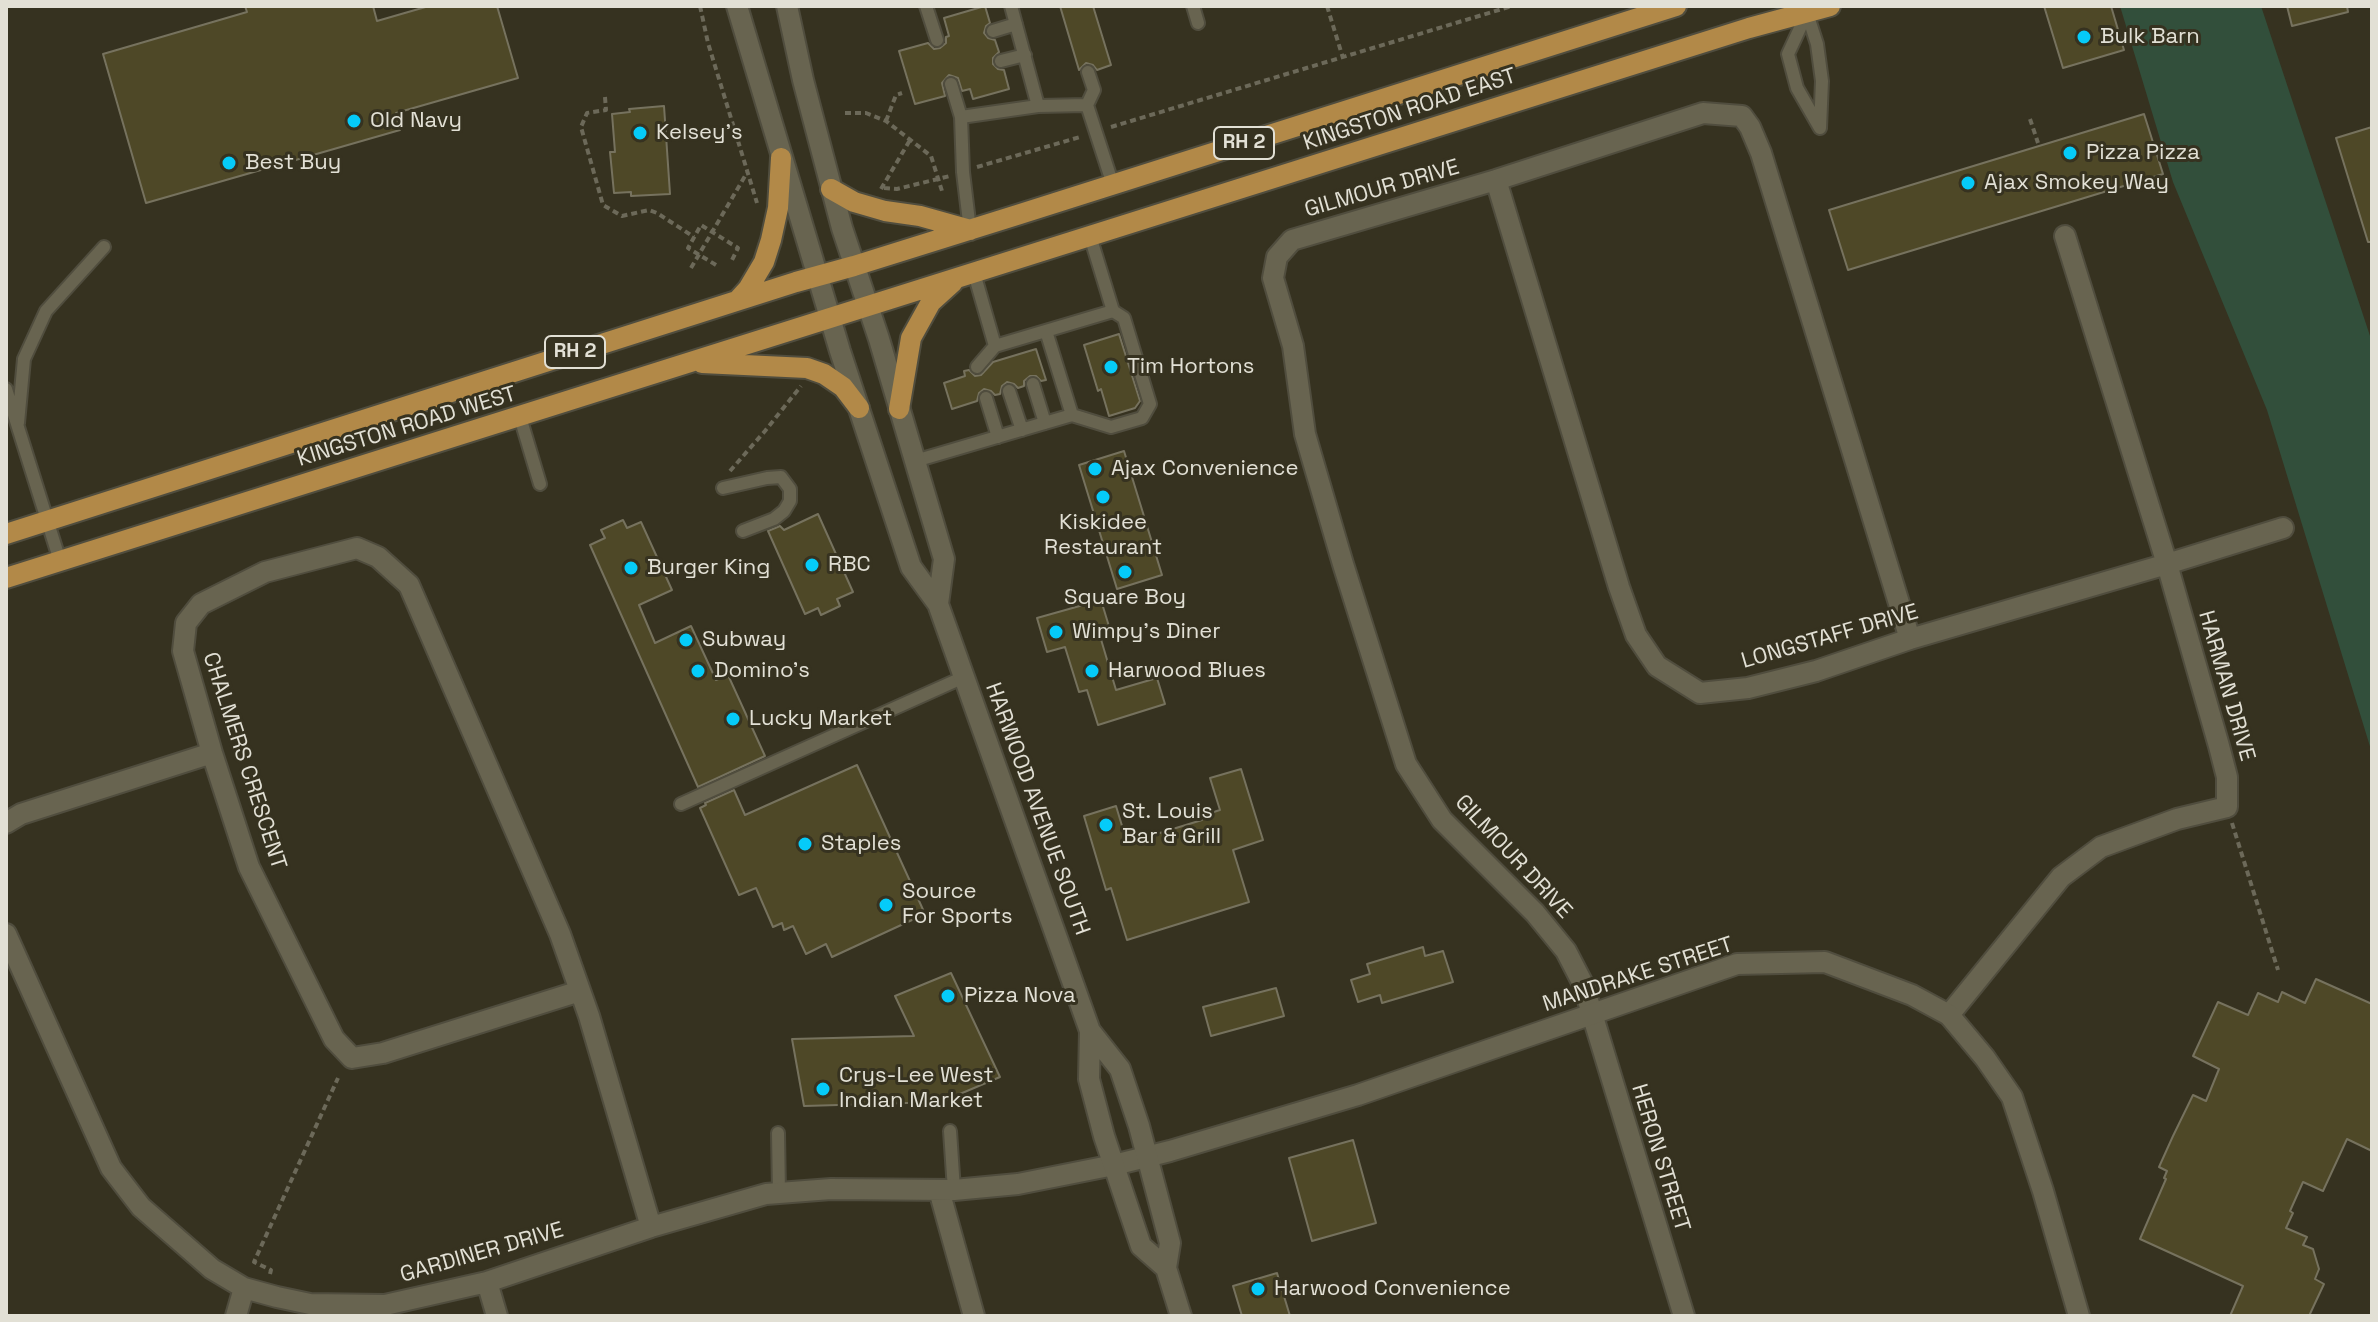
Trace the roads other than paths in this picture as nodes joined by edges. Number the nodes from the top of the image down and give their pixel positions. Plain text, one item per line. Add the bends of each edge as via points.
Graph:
1 (737, 6) edge
2 (787, 6) edge
3 (926, 6) edge
4 (1011, 6) edge
5 (1193, 6) edge
6 (1676, 6) edge
7 (1830, 6) edge
8 (1806, 10) edge
9 (1198, 23) dead end
10 (1016, 24) junction
11 (993, 31) dead end
12 (937, 40) dead end
13 (1025, 55) junction
14 (1001, 61) dead end
15 (1088, 72) dead end
16 (951, 84) dead end
17 (1087, 105) junction
18 (1038, 106) junction
19 (961, 117) junction
20 (781, 158) junction
21 (1496, 180) junction
22 (1113, 185) junction
23 (831, 189) junction
24 (970, 230) junction
25 (1090, 236) junction
26 (2065, 236) dead end
27 (104, 247) dead end
28 (854, 266) junction
29 (819, 275) junction
30 (965, 276) junction
31 (737, 301) junction
32 (868, 307) junction
33 (1113, 311) junction
34 (831, 317) junction
35 (1046, 331) junction
36 (1018, 339) junction
37 (995, 346) junction
38 (1023, 353) dead end
39 (999, 360) dead end
40 (690, 363) junction
41 (977, 367) dead end
42 (1033, 384) dead end
43 (6, 389) edge
44 (1009, 391) dead end
45 (986, 398) dead end
46 (859, 408) junction
47 (899, 409) junction
48 (1072, 415) junction
49 (520, 417) junction
50 (18, 423) junction
51 (1045, 423) junction
52 (1022, 430) junction
53 (998, 437) junction
54 (915, 461) junction
55 (540, 484) dead end
56 (723, 488) dead end
57 (49, 521) junction
58 (2283, 528) dead end
59 (743, 531) dead end
60 (6, 534) edge
61 (60, 561) junction
62 (2167, 564) junction
63 (6, 578) edge
64 (938, 604) junction
65 (1910, 639) junction
66 (964, 677) junction
67 (212, 753) junction
68 (681, 804) dead end
69 (6, 823) edge
70 (6, 934) edge
71 (580, 991) junction
72 (1591, 1015) junction
73 (1949, 1015) junction
74 (1090, 1031) junction
75 (950, 1131) dead end
76 (778, 1133) dead end
77 (1147, 1157) junction
78 (1114, 1165) junction
79 (946, 1190) junction
80 (779, 1193) junction
81 (651, 1227) junction
82 (1166, 1268) junction
83 (487, 1282) junction
84 (244, 1288) junction
85 (236, 1316) edge
86 (497, 1316) edge
87 (974, 1316) edge
88 (1181, 1316) edge
89 (1684, 1316) edge
90 (2079, 1316) edge

1 - 20 street, HARWOOD AVENUE SOUTH
2 - 23 street, HARWOOD AVENUE SOUTH
3 - 12 lane
4 - 10 lane
5 - 9 lane
6 - 22 main road, KINGSTON ROAD EAST / RH 2
7 - 8 main road, KINGSTON ROAD EAST / RH 2
8 - 8 lane via 1788,54 1797,88 1820,128 1822,81
8 - 25 main road, KINGSTON ROAD EAST / RH 2
10 - 11 lane
10 - 13 lane
13 - 14 lane
13 - 18 lane
15 - 17 lane via 1094,90
16 - 19 lane
17 - 18 lane
17 - 22 lane
18 - 19 lane
19 - 24 lane
20 - 29 street, HARWOOD AVENUE SOUTH
20 - 31 main road via 771,240 764,262
21 - 65 street, LONGSTAFF DRIVE via 1619,587 1636,635 1657,666 1700,693 1748,688
21 - 65 street, GILMOUR DRIVE via 1703,113 1742,116 1761,153
21 - 72 street, GILMOUR DRIVE via 1292,240 1277,257 1273,278 1293,346 1305,434 1406,764 1442,820 1566,951
22 - 24 main road, KINGSTON ROAD EAST / RH 2
23 - 24 main road via 854,202
23 - 28 street, HARWOOD AVENUE SOUTH
24 - 28 main road, KINGSTON ROAD EAST / RH 2
25 - 30 main road, KINGSTON ROAD EAST / RH 2
25 - 33 lane
26 - 62 street, HARMAN DRIVE
27 - 50 lane via 46,311 24,359
28 - 29 main road, KINGSTON ROAD WEST / RH 2
28 - 32 street, HARWOOD AVENUE SOUTH
29 - 31 main road, KINGSTON ROAD WEST / RH 2
29 - 34 street, HARWOOD AVENUE SOUTH
30 - 32 main road, KINGSTON ROAD EAST / RH 2
30 - 37 lane
30 - 47 main road via 931,302 911,338
31 - 57 main road, KINGSTON ROAD WEST / RH 2
32 - 34 main road, KINGSTON ROAD WEST / RH 2
32 - 47 street, HARWOOD AVENUE SOUTH
33 - 35 lane
33 - 48 lane via 1124,318 1150,404 1142,418 1111,427
34 - 40 main road, KINGSTON ROAD WEST / RH 2
34 - 46 street, HARWOOD AVENUE SOUTH
35 - 36 lane
35 - 48 lane
36 - 37 lane
36 - 38 lane
37 - 39 lane
37 - 41 lane
40 - 46 main road via 807,368 843,387
40 - 49 main road, KINGSTON ROAD WEST / RH 2
42 - 51 lane
43 - 50 lane
44 - 52 lane
45 - 53 lane
46 - 64 street, HARWOOD AVENUE SOUTH via 911,567
47 - 54 street, HARWOOD AVENUE SOUTH
48 - 51 lane
49 - 55 lane
49 - 61 main road, KINGSTON ROAD WEST / RH 2
50 - 57 lane
51 - 52 lane
52 - 53 lane
53 - 54 lane
54 - 64 street, HARWOOD AVENUE SOUTH via 944,559
56 - 59 lane via 781,477 790,489 784,511
57 - 60 main road, KINGSTON ROAD WEST / RH 2
57 - 61 lane
58 - 62 street, LONGSTAFF DRIVE
61 - 63 main road, KINGSTON ROAD WEST / RH 2
62 - 65 street, LONGSTAFF DRIVE
62 - 73 street, HARMAN DRIVE via 2227,777 2227,807 2101,847 2061,877
64 - 66 street, HARWOOD AVENUE SOUTH
66 - 68 lane
66 - 74 street, HARWOOD AVENUE SOUTH
67 - 69 street
67 - 71 street, CHALMERS CRESCENT via 249,867 334,1039 352,1058
67 - 71 street, CHALMERS CRESCENT via 183,651 186,623 201,604 265,572 357,548 378,557 409,585
70 - 84 street, GARDINER DRIVE via 111,1168 141,1207 212,1269
71 - 81 street, CHALMERS CRESCENT
72 - 73 street, MANDRAKE STREET via 1737,964 1825,962
72 - 77 street, MANDRAKE STREET via 1358,1095
72 - 89 street, HERON STREET
73 - 90 street, MANDRAKE STREET via 2012,1097
74 - 77 street, HARWOOD AVENUE SOUTH via 1120,1069
74 - 78 street, HARWOOD AVENUE SOUTH via 1089,1079
75 - 79 lane
76 - 80 lane
77 - 78 street, MANDRAKE STREET
77 - 82 street, HARWOOD AVENUE SOUTH via 1170,1243
78 - 79 street, GARDINER DRIVE via 1018,1184
78 - 82 street, HARWOOD AVENUE SOUTH via 1141,1246
79 - 80 street, GARDINER DRIVE
79 - 87 street
80 - 81 street, GARDINER DRIVE
81 - 83 street, GARDINER DRIVE
82 - 88 street, HARWOOD AVENUE SOUTH
83 - 84 street, GARDINER DRIVE via 385,1305 310,1304
83 - 86 street
84 - 85 street

